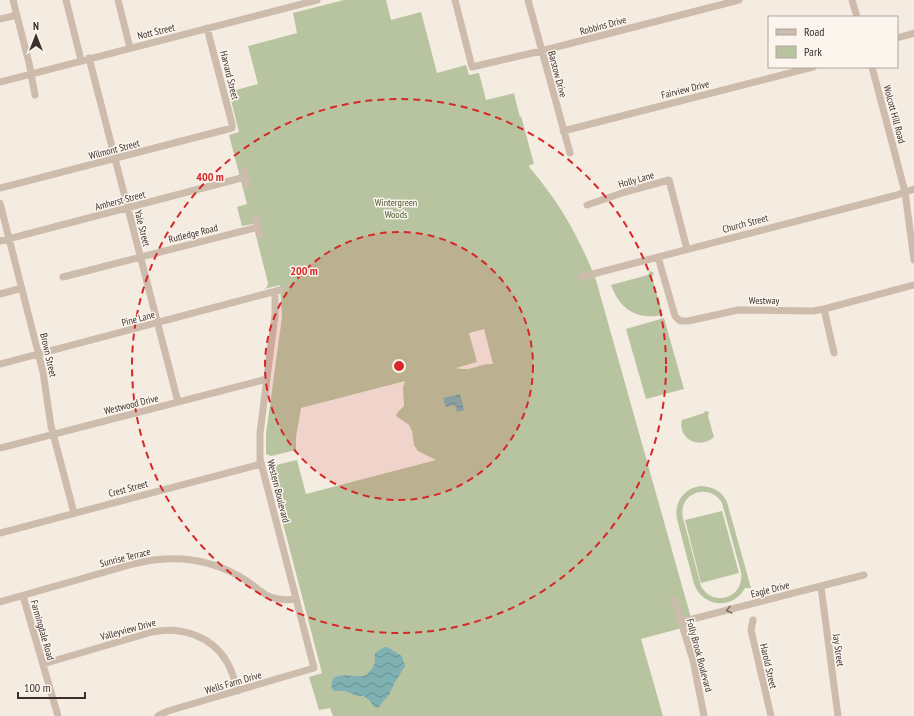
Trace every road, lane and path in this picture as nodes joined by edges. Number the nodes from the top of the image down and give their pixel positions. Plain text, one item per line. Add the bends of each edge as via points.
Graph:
1 (13, 0) edge
2 (66, 0) edge
3 (118, 0) edge
4 (316, 0) edge
5 (455, 0) edge
6 (528, 0) edge
7 (739, 0) edge
8 (852, 0) edge
9 (17, 15) junction
10 (857, 16) edge
11 (0, 19) edge
12 (207, 28) junction
13 (914, 33) edge
14 (898, 38) edge
15 (130, 48) junction
16 (542, 51) junction
17 (89, 58) junction
18 (81, 60) junction
19 (808, 68) edge
20 (872, 68) edge
21 (31, 74) junction
22 (0, 82) edge
23 (35, 95) dead end
24 (232, 128) joint
25 (563, 131) junction
26 (570, 153) dead end
27 (115, 159) junction
28 (246, 178) dead end
29 (0, 188) edge
30 (914, 189) edge
31 (905, 192) junction
32 (0, 203) edge
33 (587, 205) dead end
34 (128, 208) junction
35 (256, 219) dead end
36 (258, 227) junction
37 (260, 235) dead end
38 (9, 239) junction
39 (0, 241) edge
40 (687, 249) junction
41 (140, 257) junction
42 (658, 257) junction
43 (914, 260) edge
44 (63, 277) dead end
45 (581, 277) dead end
46 (914, 285) edge
47 (22, 288) junction
48 (278, 291) joint
49 (0, 294) edge
50 (824, 309) junction
51 (157, 323) junction
52 (834, 353) dead end
53 (39, 354) junction
54 (0, 364) edge
55 (267, 379) junction
56 (178, 402) junction
57 (53, 435) junction
58 (0, 448) edge
59 (261, 464) junction
60 (74, 513) junction
61 (0, 533) edge
62 (864, 575) dead end
63 (821, 586) junction
64 (23, 596) junction
65 (296, 599) junction
66 (674, 600) dead end
67 (0, 602) edge
68 (753, 620) dead end
69 (681, 622) junction
70 (43, 664) junction
71 (314, 668) joint
72 (238, 691) junction
73 (58, 716) edge
74 (158, 716) edge
75 (704, 716) edge
76 (771, 716) edge
77 (838, 716) edge

1 - 9 street
2 - 18 street
3 - 15 street
4 - 12 street, Nott Street
5 - 16 street, Robbins Drive via 472,67
6 - 16 street, Barstow Drive
7 - 16 street, Robbins Drive
8 - 10 street
9 - 11 street
9 - 21 street
12 - 15 street, Nott Street
12 - 24 street, Harvard Street
13 - 14 street
15 - 17 street, Nott Street
16 - 25 street, Barstow Drive
17 - 18 street, Nott Street
17 - 27 street, Yale Street
18 - 21 street, Nott Street
19 - 25 street, Fairview Drive
20 - 31 street, Wolcott Hill Road
21 - 22 street, Nott Street
21 - 23 street
24 - 27 street, Wilmont Street
25 - 26 street, Barstow Drive
27 - 29 street, Wilmont Street
27 - 34 street, Yale Street
28 - 34 street, Amherst Street
30 - 31 street, Church Street
31 - 40 street, Church Street
31 - 43 street, Wolcott Hill Road
32 - 38 street, Brown Street
33 - 40 street, Holly Lane via 669,180
34 - 38 street, Amherst Street
34 - 41 street, Yale Street
35 - 36 street
36 - 37 street
36 - 41 street, Rutledge Road
38 - 39 street, Amherst Street
38 - 47 street, Brown Street
40 - 42 street, Church Street
41 - 44 street, Rutledge Road
41 - 51 street, Yale Street
42 - 45 street, Church Street
42 - 50 street, Westway via 675,316 680,321 738,310
46 - 50 street, Westway
47 - 49 street
47 - 53 street, Brown Street
48 - 51 street, Pine Lane
48 - 55 street, Western Boulevard
50 - 52 street
51 - 53 street, Pine Lane
51 - 56 street, Yale Street
53 - 54 street, Pine Lane
53 - 57 street, Brown Street
55 - 56 street, Westwood Drive
55 - 59 street, Western Boulevard via 260,441
56 - 57 street, Westwood Drive
57 - 58 street, Westwood Drive
57 - 60 street, Brown Street
59 - 60 street, Crest Street
59 - 65 street, Western Boulevard
60 - 61 street, Crest Street
62 - 63 street, Eagle Drive
63 -> 69 street, Eagle Drive
63 - 77 street, Jay Street
64 - 65 street, Sunrise Terrace via 138,562 172,558 202,562 226,570 274,599
64 - 67 street, Sunrise Terrace
64 - 70 street, Farmingdale Road
65 - 71 street, Western Boulevard
66 - 69 street, Folly Brook Boulevard
68 - 76 street, Harold Street via 751,630
69 - 75 street, Folly Brook Boulevard via 696,672
70 - 72 street, Valleyview Drive via 152,632 178,630 200,637 219,651 231,670
70 - 73 street, Farmingdale Road
71 - 72 street, Wells Farm Drive
72 - 74 street, Wells Farm Drive

